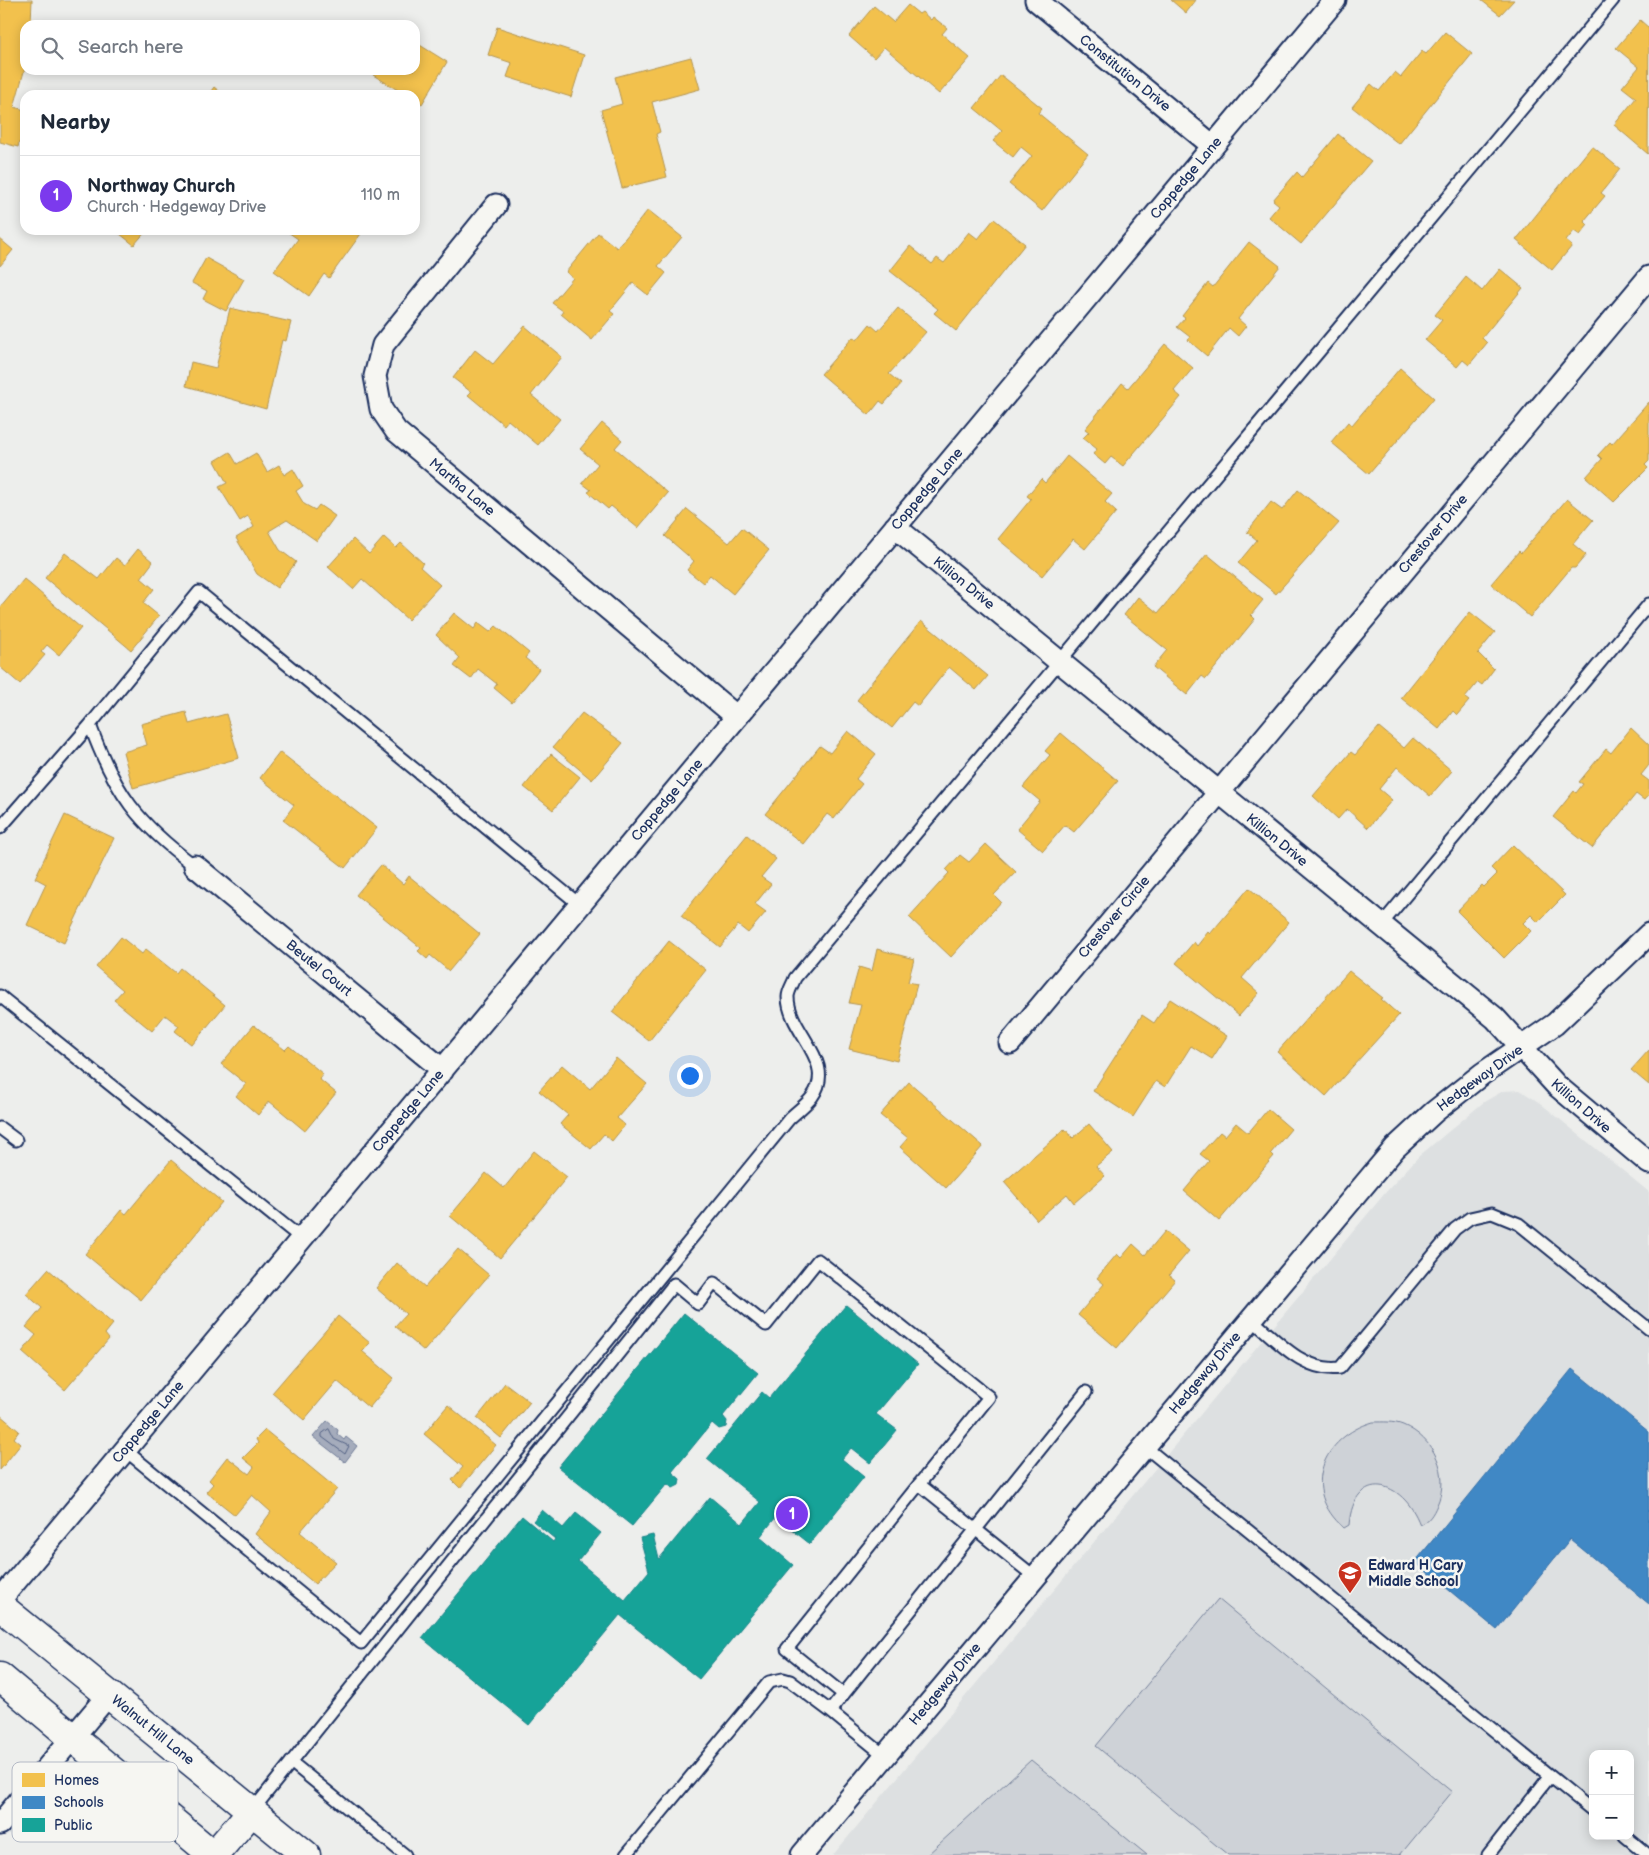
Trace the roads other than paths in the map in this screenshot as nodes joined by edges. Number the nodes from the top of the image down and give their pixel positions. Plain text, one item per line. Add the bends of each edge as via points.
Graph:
1 (1036, 0) edge
2 (1335, 0) edge
3 (1613, 0) edge
4 (1213, 146) junction
5 (496, 206) dead end
6 (1649, 277) edge
7 (895, 527) junction
8 (1649, 604) edge
9 (1060, 662) junction
10 (737, 717) junction
11 (90, 725) junction
12 (1218, 791) junction
13 (0, 828) edge
14 (195, 866) joint
15 (580, 905) junction
16 (1381, 925) junction
17 (1649, 934) edge
18 (0, 996) edge
19 (1010, 1043) dead end
20 (1521, 1048) junction
21 (443, 1070) junction
22 (0, 1128) edge
23 (16, 1140) dead end
24 (1649, 1163) edge
25 (302, 1239) junction
26 (1251, 1319) junction
27 (1649, 1330) edge
28 (1086, 1392) dead end
29 (1144, 1446) junction
30 (125, 1450) junction
31 (919, 1484) junction
32 (976, 1529) junction
33 (1035, 1577) junction
34 (0, 1600) edge
35 (0, 1606) edge
36 (0, 1677) edge
37 (109, 1694) junction
38 (843, 1694) junction
39 (830, 1711) junction
40 (72, 1737) junction
41 (885, 1756) junction
42 (51, 1762) edge
43 (102, 1762) edge
44 (291, 1762) junction
45 (1550, 1776) junction
46 (1589, 1807) edge
47 (12, 1810) edge
48 (252, 1811) junction
49 (0, 1824) edge
50 (178, 1825) edge
51 (1630, 1840) edge
52 (214, 1855) edge
53 (306, 1855) edge
54 (405, 1855) edge
55 (626, 1855) edge
56 (802, 1855) edge
57 (1488, 1855) edge
58 (1648, 1855) edge

1 - 4 street, Constitution Drive
2 - 4 street, Coppedge Lane
3 - 9 lane
4 - 7 street, Coppedge Lane
5 - 10 street, Martha Lane via 383,345 375,376 381,409 396,431
6 - 12 street, Crestover Drive
7 - 9 street, Killion Drive
7 - 10 street, Coppedge Lane
8 - 16 lane
9 - 12 street, Killion Drive
9 - 30 lane via 795,978 788,996 792,1013 814,1055 820,1079 812,1097 789,1119 361,1643
10 - 15 street, Coppedge Lane
11 - 13 lane
11 - 14 lane via 110,774 129,806 163,842
11 - 15 lane via 199,592
12 - 16 street, Killion Drive
12 - 19 street, Crestover Circle
14 - 21 street, Beutel Court
15 - 21 street, Coppedge Lane
16 - 20 street, Killion Drive via 1495,1018
17 - 20 street, Hedgeway Drive via 1555,1024
18 - 25 lane
20 - 24 street, Killion Drive via 1556,1085
20 - 26 street, Hedgeway Drive via 1434,1112 1395,1148
21 - 25 street, Coppedge Lane
22 - 23 lane
25 - 30 street, Coppedge Lane
26 - 27 lane via 1307,1365 1327,1370 1340,1368 1455,1229 1470,1218 1492,1213 1519,1224
26 - 29 street, Hedgeway Drive
28 - 32 lane
29 - 33 street, Hedgeway Drive
29 - 45 lane
30 - 34 street, Coppedge Lane
31 - 32 lane
31 - 38 lane via 787,1649
31 - 44 lane via 989,1397 818,1260 766,1325 714,1283 698,1304 674,1284
32 - 33 lane
32 - 38 lane
33 - 41 street, Hedgeway Drive
35 - 37 main road, Walnut Hill Lane
36 - 40 main road
37 - 40 street
37 - 48 main road, Walnut Hill Lane
38 - 39 lane
39 - 41 lane
39 - 55 lane via 790,1681 769,1682
40 - 42 street
40 - 43 main road
41 - 56 street, Hedgeway Drive
44 - 48 lane
44 - 54 lane
45 - 46 lane
45 - 57 lane
47 - 49 street
48 - 52 main road
48 - 53 main road, Walnut Hill Lane
50 - 52 main road
51 - 58 lane

